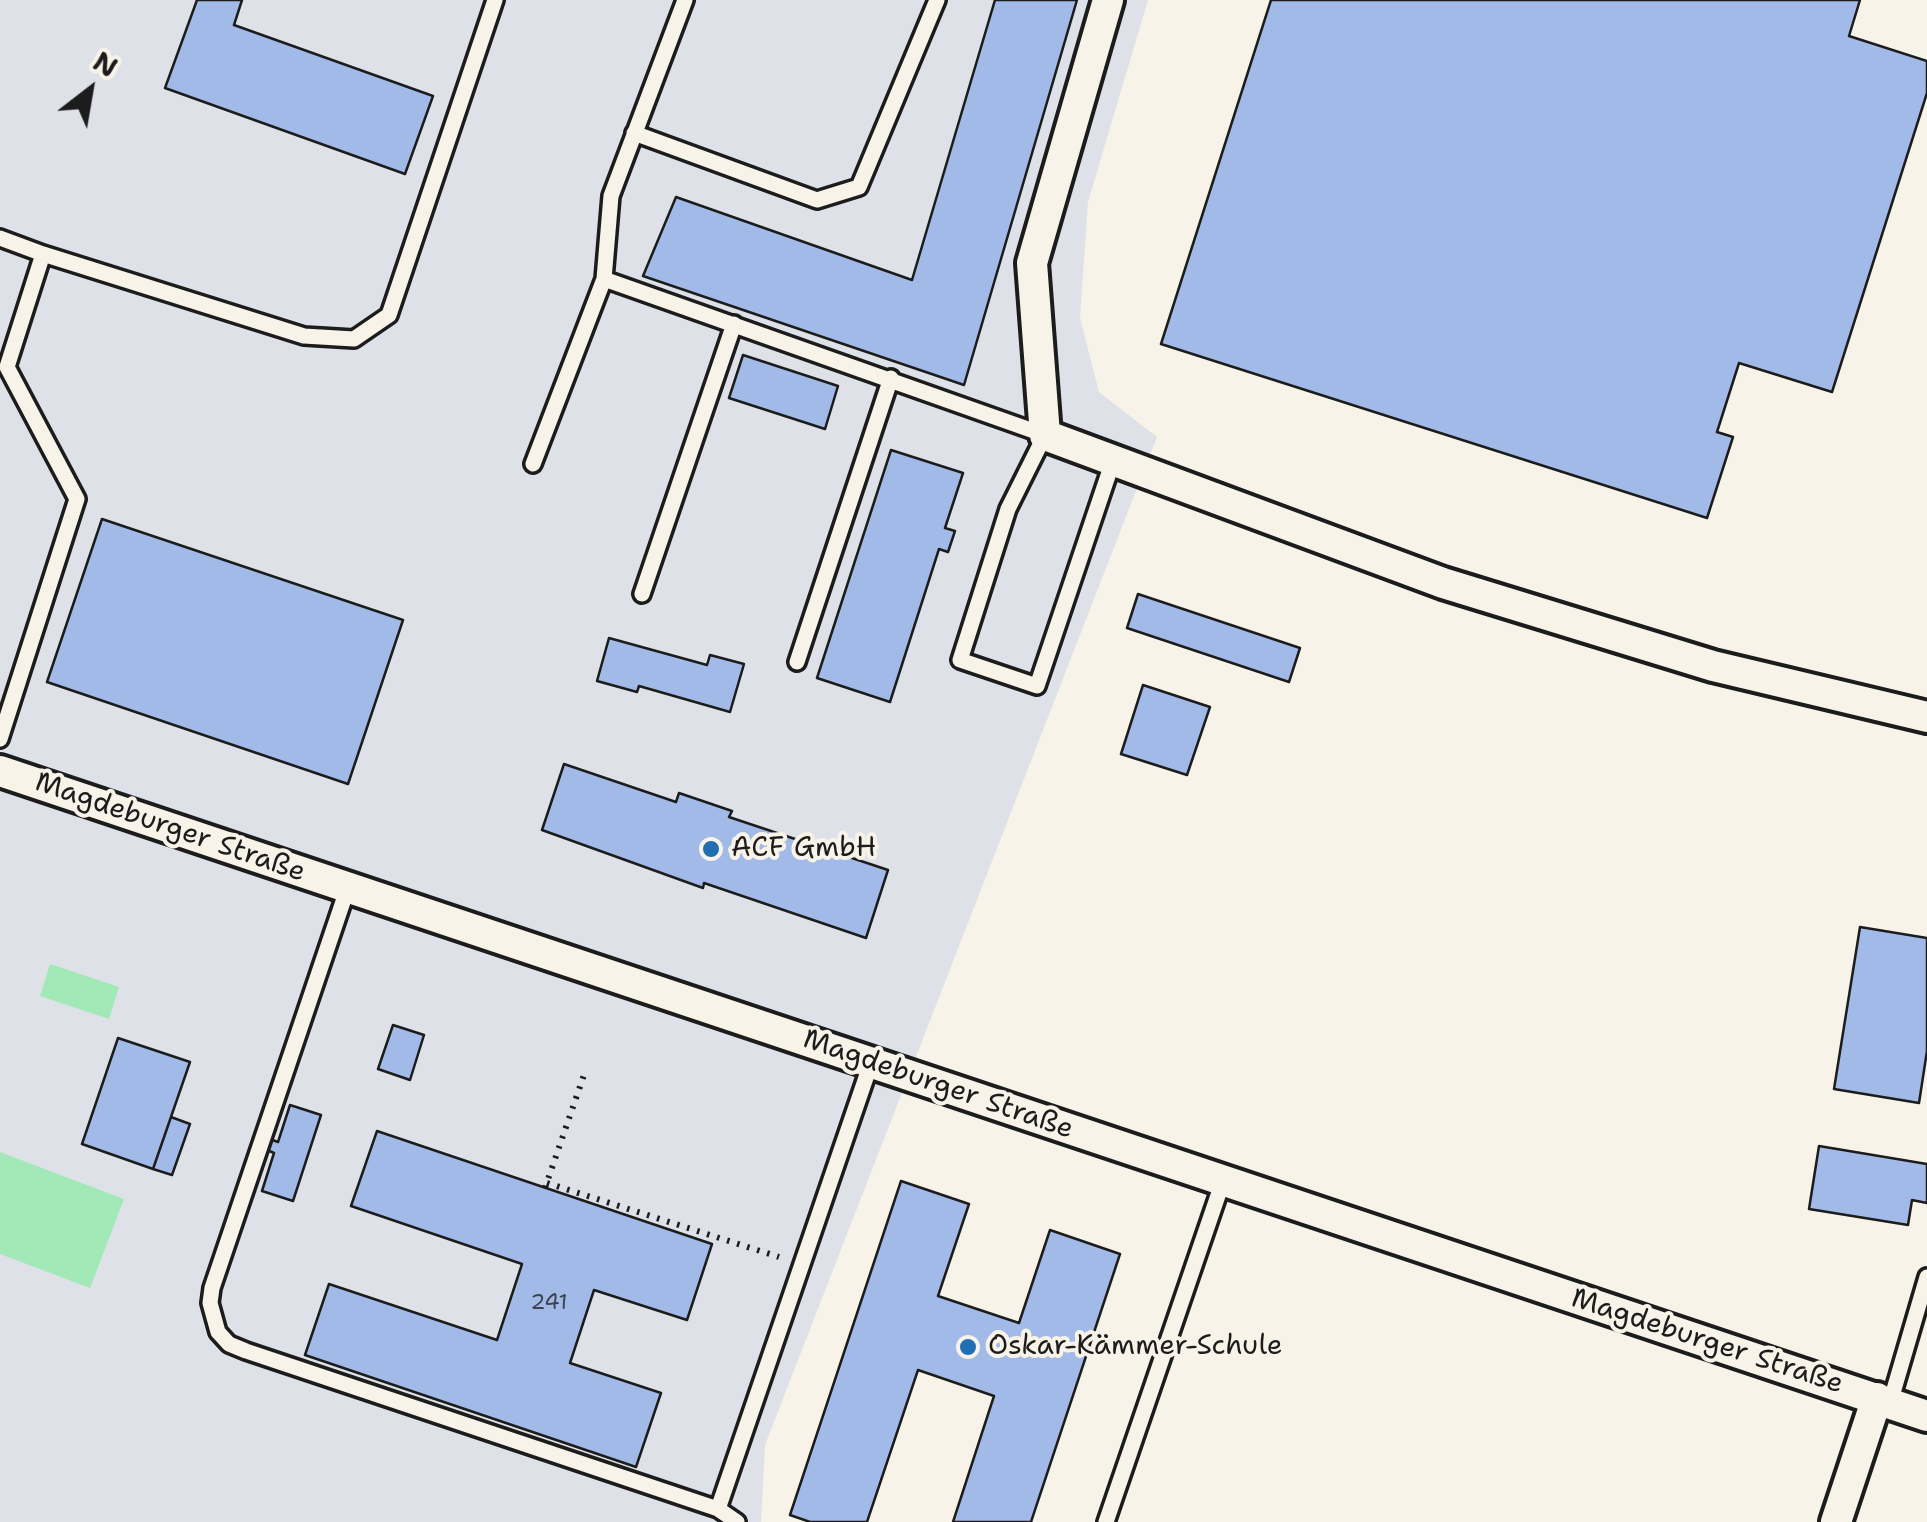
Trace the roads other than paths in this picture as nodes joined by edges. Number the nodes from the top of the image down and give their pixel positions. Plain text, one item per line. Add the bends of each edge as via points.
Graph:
1 (495, 0) edge
2 (685, 0) edge
3 (937, 0) edge
4 (1108, 0) edge
5 (634, 133) junction
6 (0, 238) edge
7 (43, 254) junction
8 (604, 279) junction
9 (734, 324) junction
10 (891, 378) junction
11 (1045, 435) junction
12 (1113, 461) junction
13 (532, 464) dead end
14 (642, 594) dead end
15 (797, 662) dead end
16 (1927, 718) edge
17 (0, 738) edge
18 (0, 771) edge
19 (348, 887) junction
20 (871, 1063) junction
21 (1223, 1181) junction
22 (1927, 1277) edge
23 (1883, 1401) junction
24 (1927, 1416) edge
25 (718, 1509) junction
26 (737, 1522) edge
27 (1106, 1522) edge
28 (1836, 1522) edge

1 - 7 lane via 389,315 354,339 304,336
2 - 5 lane
3 - 5 lane via 859,187 817,200
4 - 11 street via 1032,263
5 - 8 lane via 611,196
6 - 7 lane
7 - 17 lane via 8,367 76,500
8 - 9 lane
8 - 13 lane
9 - 10 lane
9 - 14 lane
10 - 11 lane
10 - 15 lane
11 - 12 street
11 - 12 lane via 1008,509 960,660 1036,686
12 - 16 street via 1462,588 1713,666
18 - 19 street, Magdeburger Straße
19 - 20 street, Magdeburger Straße
19 - 25 lane via 212,1288 218,1332 246,1351
20 - 21 street, Magdeburger Straße
20 - 25 lane
21 - 23 street, Magdeburger Straße
21 - 27 lane
22 - 23 lane
23 - 24 street, Magdeburger Straße
23 - 28 street, Magdeburger Straße
25 - 26 lane

